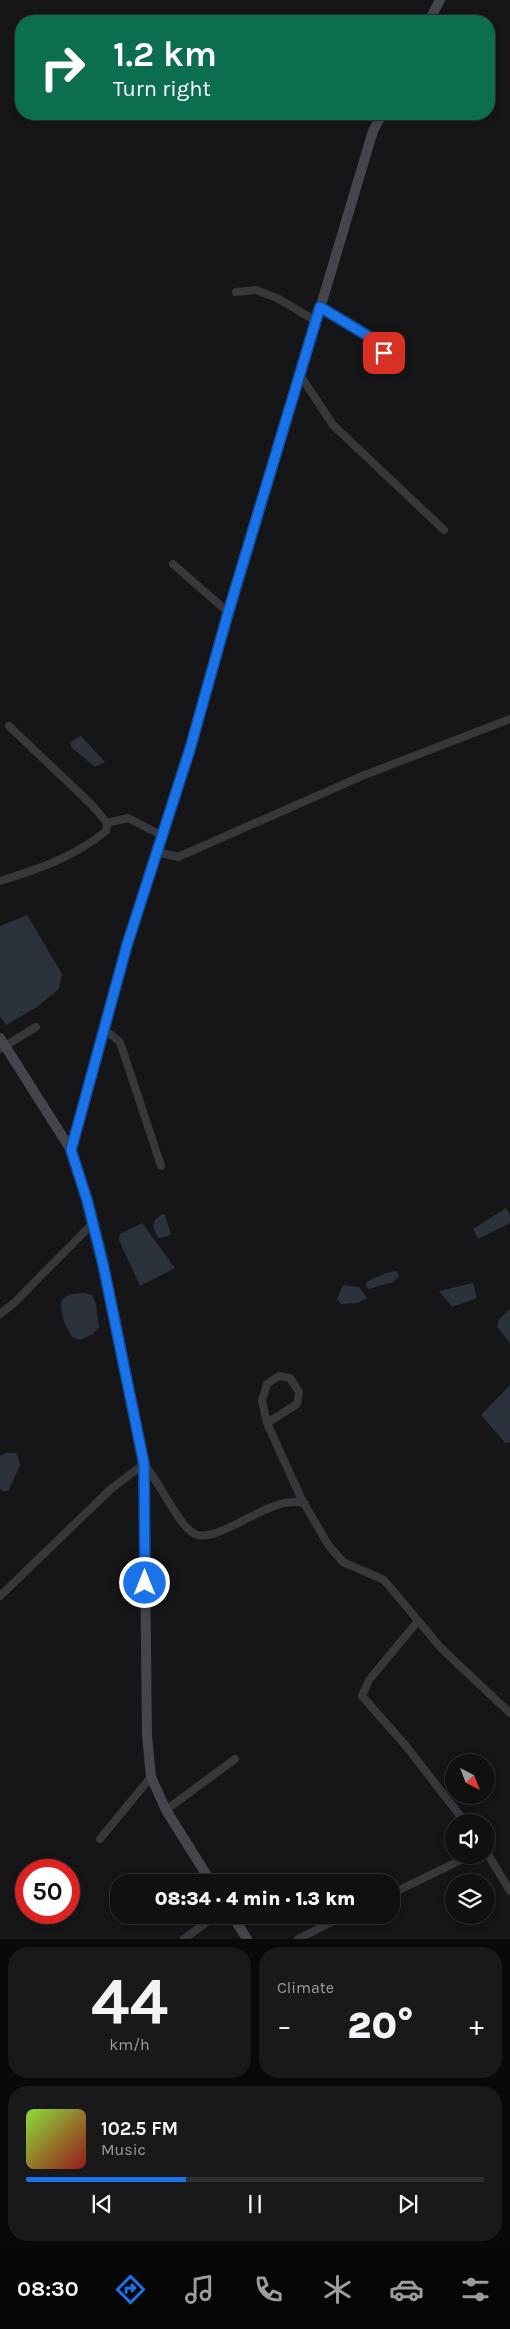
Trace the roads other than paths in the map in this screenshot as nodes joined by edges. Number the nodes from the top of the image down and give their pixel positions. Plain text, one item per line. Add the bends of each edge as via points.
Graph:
1 (440, 0) edge
2 (432, 15) edge
3 (379, 120) edge
4 (236, 292) dead end
5 (320, 307) junction
6 (316, 322) junction
7 (384, 353) dead end
8 (300, 375) junction
9 (444, 530) dead end
10 (173, 564) dead end
11 (228, 613) junction
12 (510, 719) edge
13 (9, 726) dead end
14 (107, 823) junction
15 (161, 835) junction
16 (157, 852) junction
17 (0, 881) edge
18 (36, 1027) dead end
19 (105, 1030) junction
20 (2, 1045) edge
21 (71, 1150) junction
22 (161, 1166) dead end
23 (93, 1223) junction
24 (0, 1314) edge
25 (267, 1423) junction
26 (144, 1464) junction
27 (305, 1504) junction
28 (0, 1596) edge
29 (418, 1621) junction
30 (510, 1713) edge
31 (235, 1759) dead end
32 (151, 1777) junction
33 (166, 1810) junction
34 (459, 1814) edge
35 (100, 1839) dead end
36 (453, 1864) edge
37 (494, 1864) edge
38 (206, 1874) edge
39 (400, 1890) edge
40 (510, 1891) edge
41 (204, 1924) edge
42 (238, 1924) edge
43 (327, 1924) edge
44 (184, 1939) edge
45 (247, 1939) edge
46 (298, 1939) edge

1 - 2 main road
3 - 5 main road
4 - 6 street via 256,290 277,298
5 - 6 main road
5 - 7 street via 368,336
6 - 8 main road
8 - 9 street via 333,425
8 - 11 main road
10 - 11 street
11 - 15 main road via 190,749
12 - 16 street via 362,776 178,857
13 - 14 street
14 - 15 street via 128,818
14 - 17 street via 106,831 60,861
15 - 16 main road
16 - 19 main road via 127,945
18 - 20 street
19 - 21 main road
19 - 22 street via 120,1042
20 - 21 main road
21 - 23 main road
23 - 24 street
23 - 26 main road
25 - 25 street via 297,1404 299,1392 290,1378 279,1376 267,1384 262,1401
25 - 27 street
26 - 27 street via 182,1521 193,1533 201,1536 244,1521 264,1509 296,1501
26 - 28 street via 112,1488
26 - 32 main road via 147,1735
27 - 29 street via 329,1546 344,1562 384,1580
29 - 30 street via 457,1665
29 - 34 street via 369,1680 362,1696
31 - 33 street
32 - 33 main road
32 - 35 street
33 - 38 main road
36 - 39 street
37 - 40 street
41 - 44 street
42 - 45 main road
43 - 46 street

